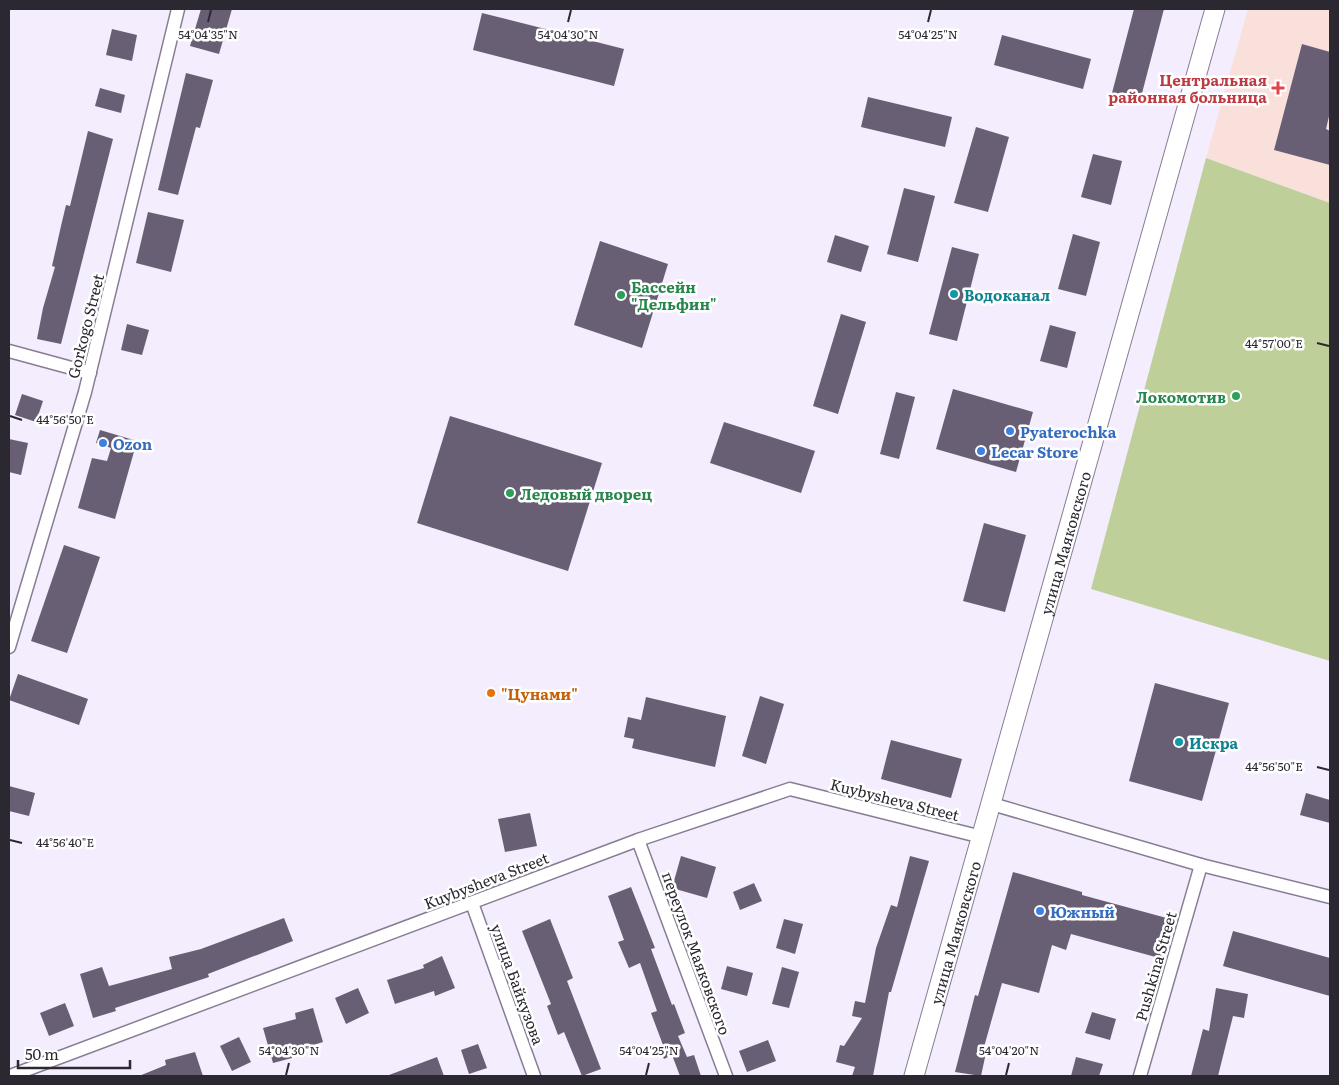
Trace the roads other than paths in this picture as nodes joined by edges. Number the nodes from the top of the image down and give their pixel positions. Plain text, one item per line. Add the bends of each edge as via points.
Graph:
1 (178, 9) edge
2 (1215, 9) edge
3 (9, 351) edge
4 (90, 373) junction
5 (9, 647) edge
6 (992, 804) junction
7 (982, 837) junction
8 (638, 840) junction
9 (1201, 865) junction
10 (1330, 896) edge
11 (472, 903) junction
12 (531, 1075) edge
13 (10, 1076) edge
14 (726, 1076) edge
15 (914, 1076) edge
16 (1140, 1076) edge

1 - 4 street, Gorkogo Street
2 - 6 main road, улица Маяковского
3 - 4 street
4 - 5 street, Gorkogo Street
6 - 7 main road, улица Маяковского
6 - 9 street
7 - 8 street, Kuybysheva Street via 790,789
7 - 15 main road, улица Маяковского
8 - 11 street, Kuybysheva Street
8 - 14 street, переулок Маяковского
9 - 10 street
9 - 16 street, Pushkina Street
11 - 12 street, улица Байкузова
11 - 13 street, Kuybysheva Street

